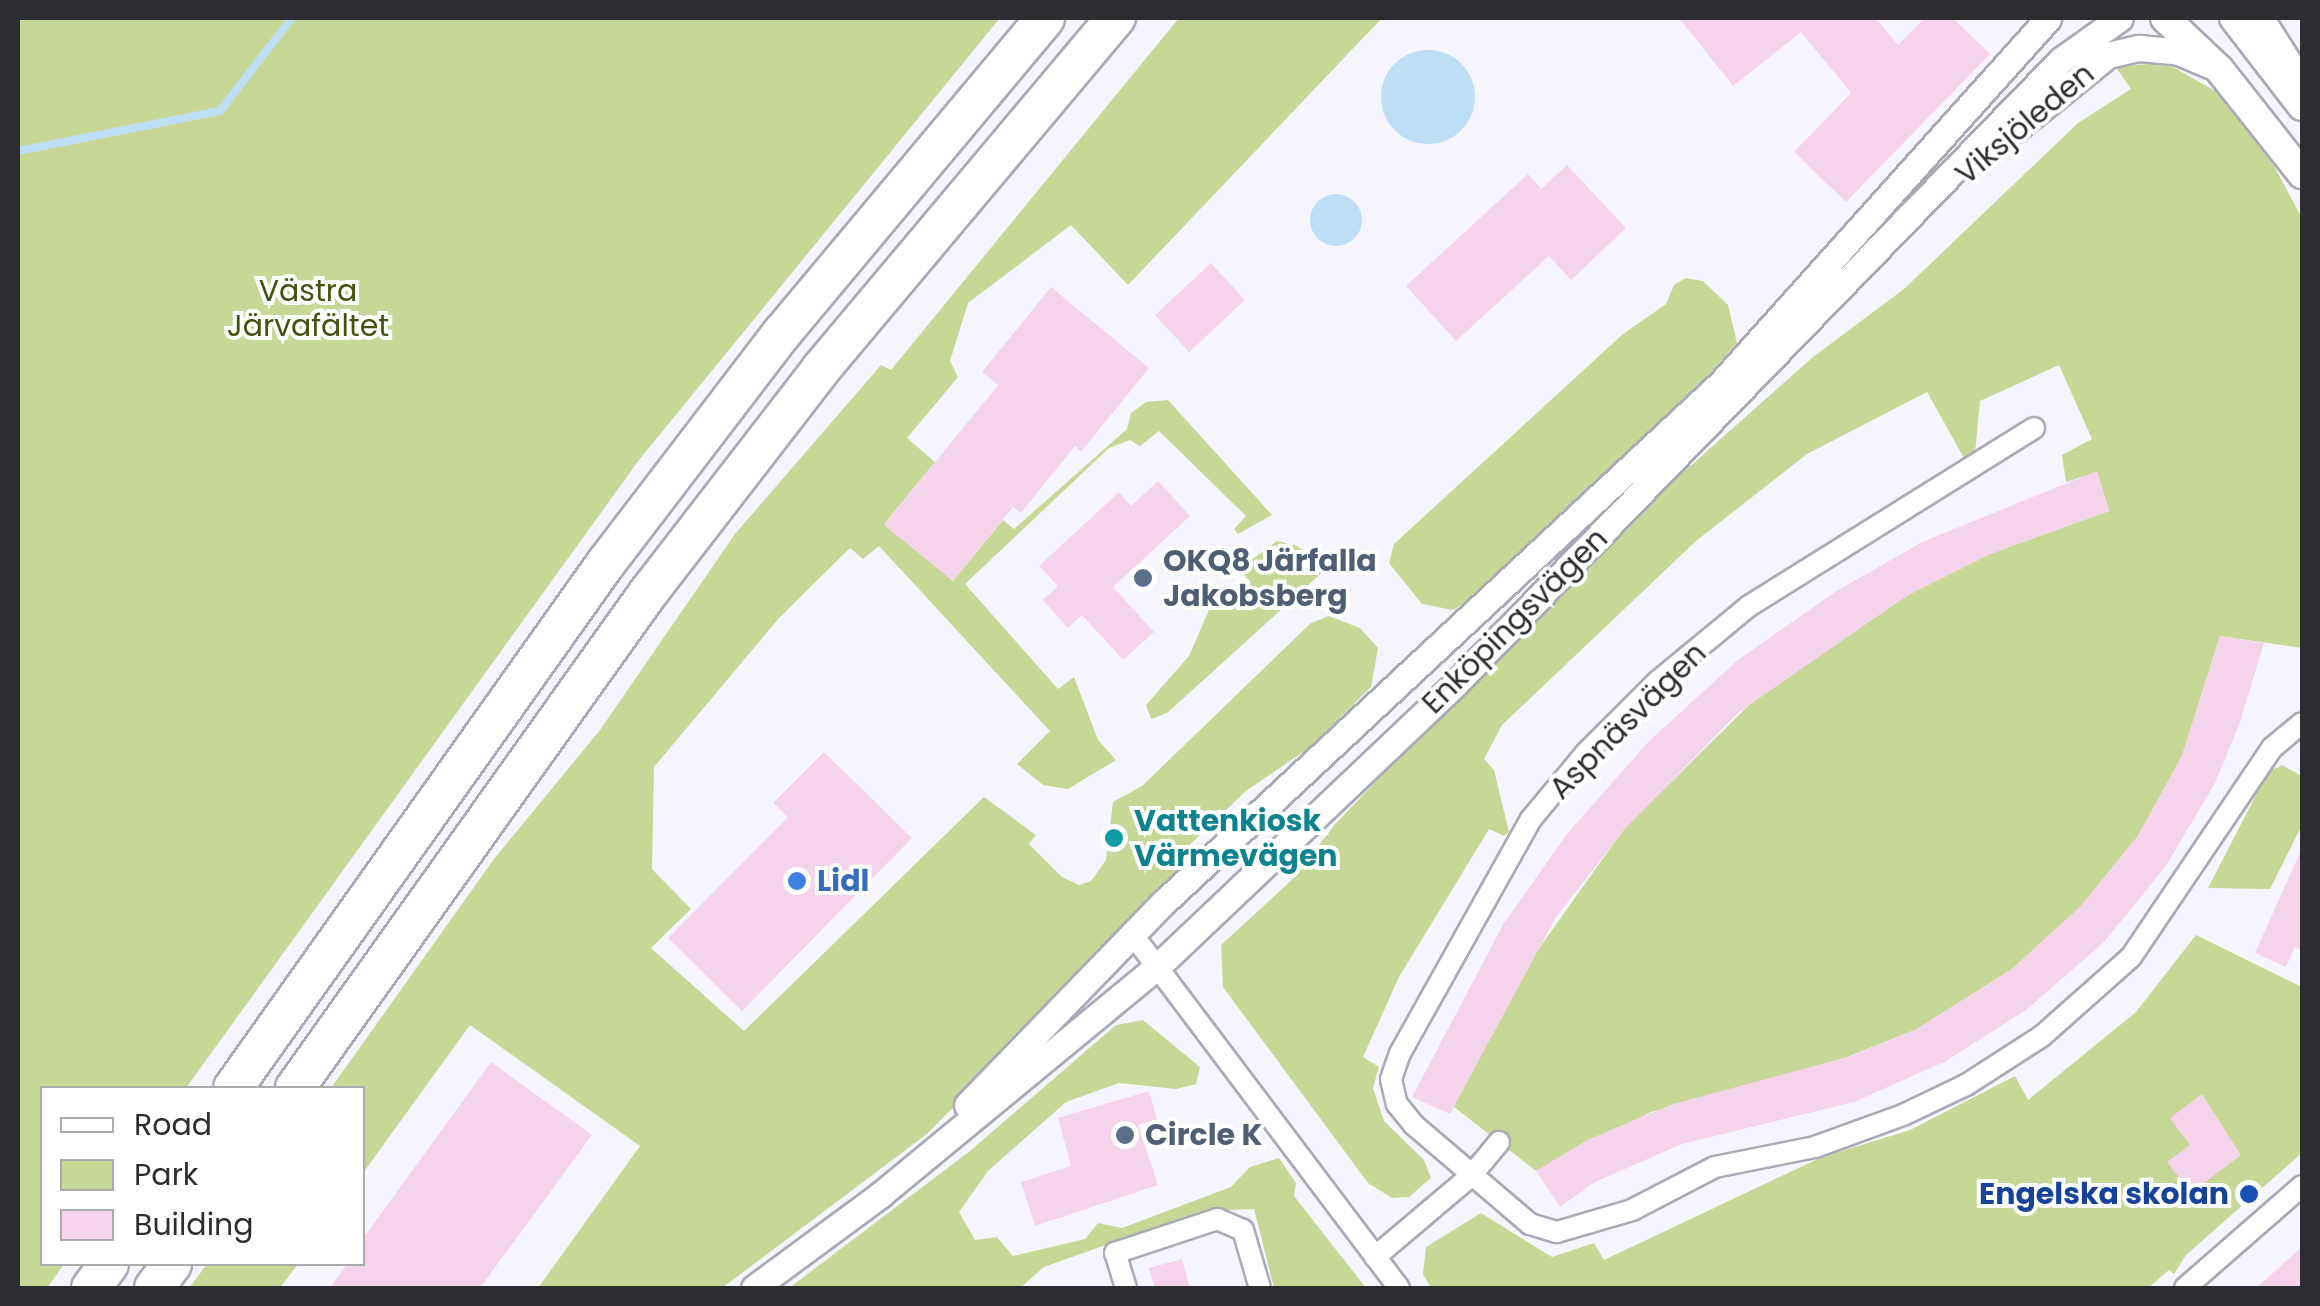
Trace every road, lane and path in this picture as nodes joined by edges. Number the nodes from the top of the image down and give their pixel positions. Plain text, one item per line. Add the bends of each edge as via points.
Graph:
1 (1045, 18) edge
2 (1116, 18) edge
3 (2048, 18) edge
4 (2120, 18) edge
5 (2165, 18) edge
6 (2234, 18) edge
7 (2258, 18) edge
8 (2219, 69) junction
9 (2302, 86) edge
10 (2302, 106) edge
11 (2302, 174) edge
12 (1900, 232) junction
13 (2034, 428) dead end
14 (2301, 724) edge
15 (1133, 935) junction
16 (1157, 966) junction
17 (234, 1086) edge
18 (296, 1086) edge
19 (1499, 1142) dead end
20 (1471, 1176) junction
21 (2302, 1186) edge
22 (880, 1195) junction
23 (1375, 1257) junction
24 (108, 1266) edge
25 (170, 1266) edge
26 (92, 1288) edge
27 (154, 1288) edge
28 (754, 1288) edge
29 (1126, 1288) edge
30 (1260, 1288) edge
31 (1399, 1288) edge
32 (2185, 1288) edge

1 - 17 highway via 782,333 606,563
2 - 18 highway via 820,369 648,593
3 - 15 street, Enköpingsvägen via 1721,383
4 - 12 street, Enköpingsvägen via 2061,60
5 - 8 main road
6 - 10 main road
7 - 9 main road
8 - 11 main road
8 - 12 street, Viksjöleden via 2176,51 2139,48 2108,55 2075,76
12 - 16 street, Enköpingsvägen via 1455,684
13 - 20 street, Aspnäsvägen via 1749,606 1658,681 1532,819 1428,1000 1391,1079 1397,1104 1414,1125
14 - 20 street, Aspnäsvägen via 2272,748 2131,957 2042,1036 1966,1085 1815,1147 1715,1167 1632,1210 1557,1232 1530,1224
15 - 16 street
15 - 22 street, Enköpingsvägen
16 - 22 street, Enköpingsvägen
16 - 23 street
19 - 20 street
20 - 23 street
21 - 32 street
22 - 28 street, Enköpingsvägen
23 - 31 street
24 - 26 highway
25 - 27 highway
29 - 30 street via 1116,1253 1217,1219 1242,1230

